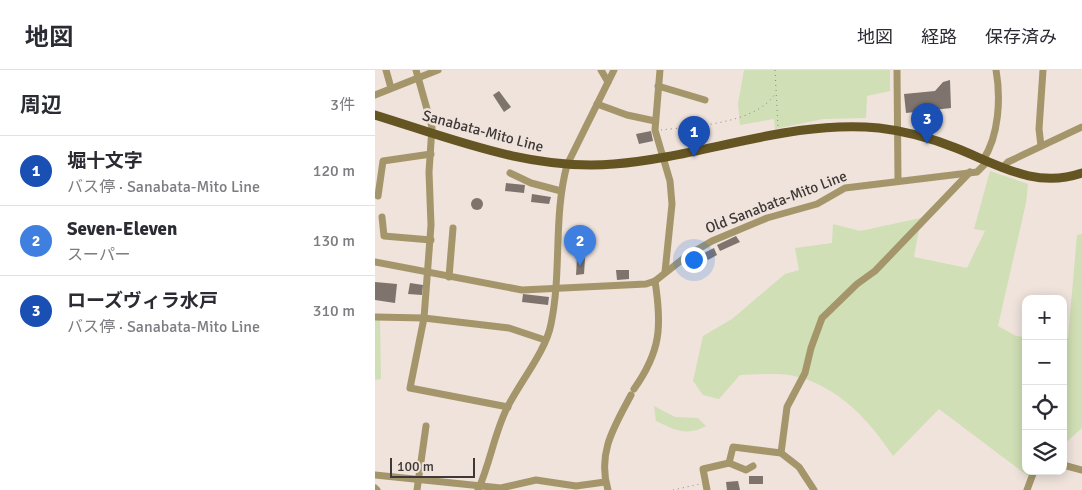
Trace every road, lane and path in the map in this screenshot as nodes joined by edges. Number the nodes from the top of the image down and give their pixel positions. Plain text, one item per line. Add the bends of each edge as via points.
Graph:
1 (386, 70) edge
2 (416, 70) edge
3 (438, 70) edge
4 (601, 70) edge
5 (614, 70) edge
6 (659, 70) edge
7 (775, 70) edge
8 (897, 70) edge
9 (996, 70) edge
10 (1043, 70) edge
11 (419, 79) junction
12 (608, 82) junction
13 (658, 86) junction
14 (391, 88) junction
15 (775, 94) junction
16 (375, 95) edge
17 (705, 100) dead end
18 (597, 104) junction
19 (375, 115) edge
20 (655, 121) junction
21 (1082, 127) edge
22 (655, 130) junction
23 (898, 131) junction
24 (432, 133) junction
25 (779, 135) junction
26 (1041, 146) junction
27 (431, 154) junction
28 (662, 157) junction
29 (985, 161) junction
30 (567, 165) junction
31 (1002, 168) junction
32 (970, 172) junction
33 (510, 173) dead end
34 (1082, 173) edge
35 (898, 180) junction
36 (561, 191) junction
37 (378, 196) dead end
38 (382, 217) dead end
39 (453, 228) dead end
40 (431, 240) junction
41 (375, 262) edge
42 (428, 272) junction
43 (665, 272) junction
44 (449, 277) junction
45 (655, 281) junction
46 (555, 289) junction
47 (375, 317) edge
48 (424, 318) junction
49 (545, 340) junction
50 (508, 407) junction
51 (426, 426) dead end
52 (781, 453) junction
53 (729, 463) junction
54 (753, 466) dead end
55 (1067, 466) edge
56 (1082, 470) edge
57 (375, 475) edge
58 (1033, 475) edge
59 (419, 479) junction
60 (605, 482) junction
61 (707, 486) edge
62 (478, 488) edge
63 (417, 490) edge
64 (608, 490) edge
65 (673, 490) edge
66 (814, 490) edge
67 (1027, 490) edge

1 - 14 street
2 - 11 street
3 - 11 street
4 - 12 street
5 - 12 street
6 - 13 street
7 - 15 path
8 - 23 street
9 - 29 street via 998,107
10 - 26 street
11 - 14 street
11 - 24 street
12 - 18 street
13 - 17 street
13 - 20 street
14 - 16 street
15 - 22 path via 768,105 732,119
15 - 25 path
18 - 20 street
18 - 30 street
19 - 24 main road, Sanabata-Mito Line
20 - 22 street
21 - 26 street
22 - 28 street
23 - 25 main road, Sanabata-Mito Line via 848,126
23 - 29 main road, Sanabata-Mito Line via 942,142
23 - 35 street
24 - 27 street
24 - 30 main road, Sanabata-Mito Line via 507,156
25 - 28 main road, Sanabata-Mito Line
26 - 31 street
27 - 37 street via 383,161
27 - 40 street
28 - 30 main road, Sanabata-Mito Line via 616,164
28 - 43 street via 670,181 672,204
29 - 31 main road, Sanabata-Mito Line
29 - 32 street, Old Sanabata-Mito Line via 979,170
30 - 36 street
31 - 34 main road, Sanabata-Mito Line via 1043,179
32 - 35 street, Old Sanabata-Mito Line
32 - 52 street via 875,271 822,318 805,373 787,407
33 - 36 street
35 - 43 street, Old Sanabata-Mito Line via 845,188 817,204 767,218 712,241
36 - 46 street
38 - 40 street via 384,236
39 - 44 street
40 - 42 street
41 - 42 street
42 - 44 street
42 - 48 street
43 - 45 street, Old Sanabata-Mito Line
44 - 46 street via 510,289
45 - 46 street via 635,286
45 - 60 street via 659,330 654,354 606,445
46 - 49 street via 551,325
47 - 48 street
48 - 49 street via 509,328
48 - 50 street via 410,388
49 - 50 street
50 - 62 street
51 - 59 street
52 - 53 street via 733,447
52 - 66 street via 799,467
53 - 54 street via 746,470
53 - 61 street via 703,469
55 - 56 street
57 - 59 street
58 - 67 street
59 - 62 street
59 - 63 street
60 - 62 street via 576,486 537,480 501,488
60 - 64 street
61 - 65 path

